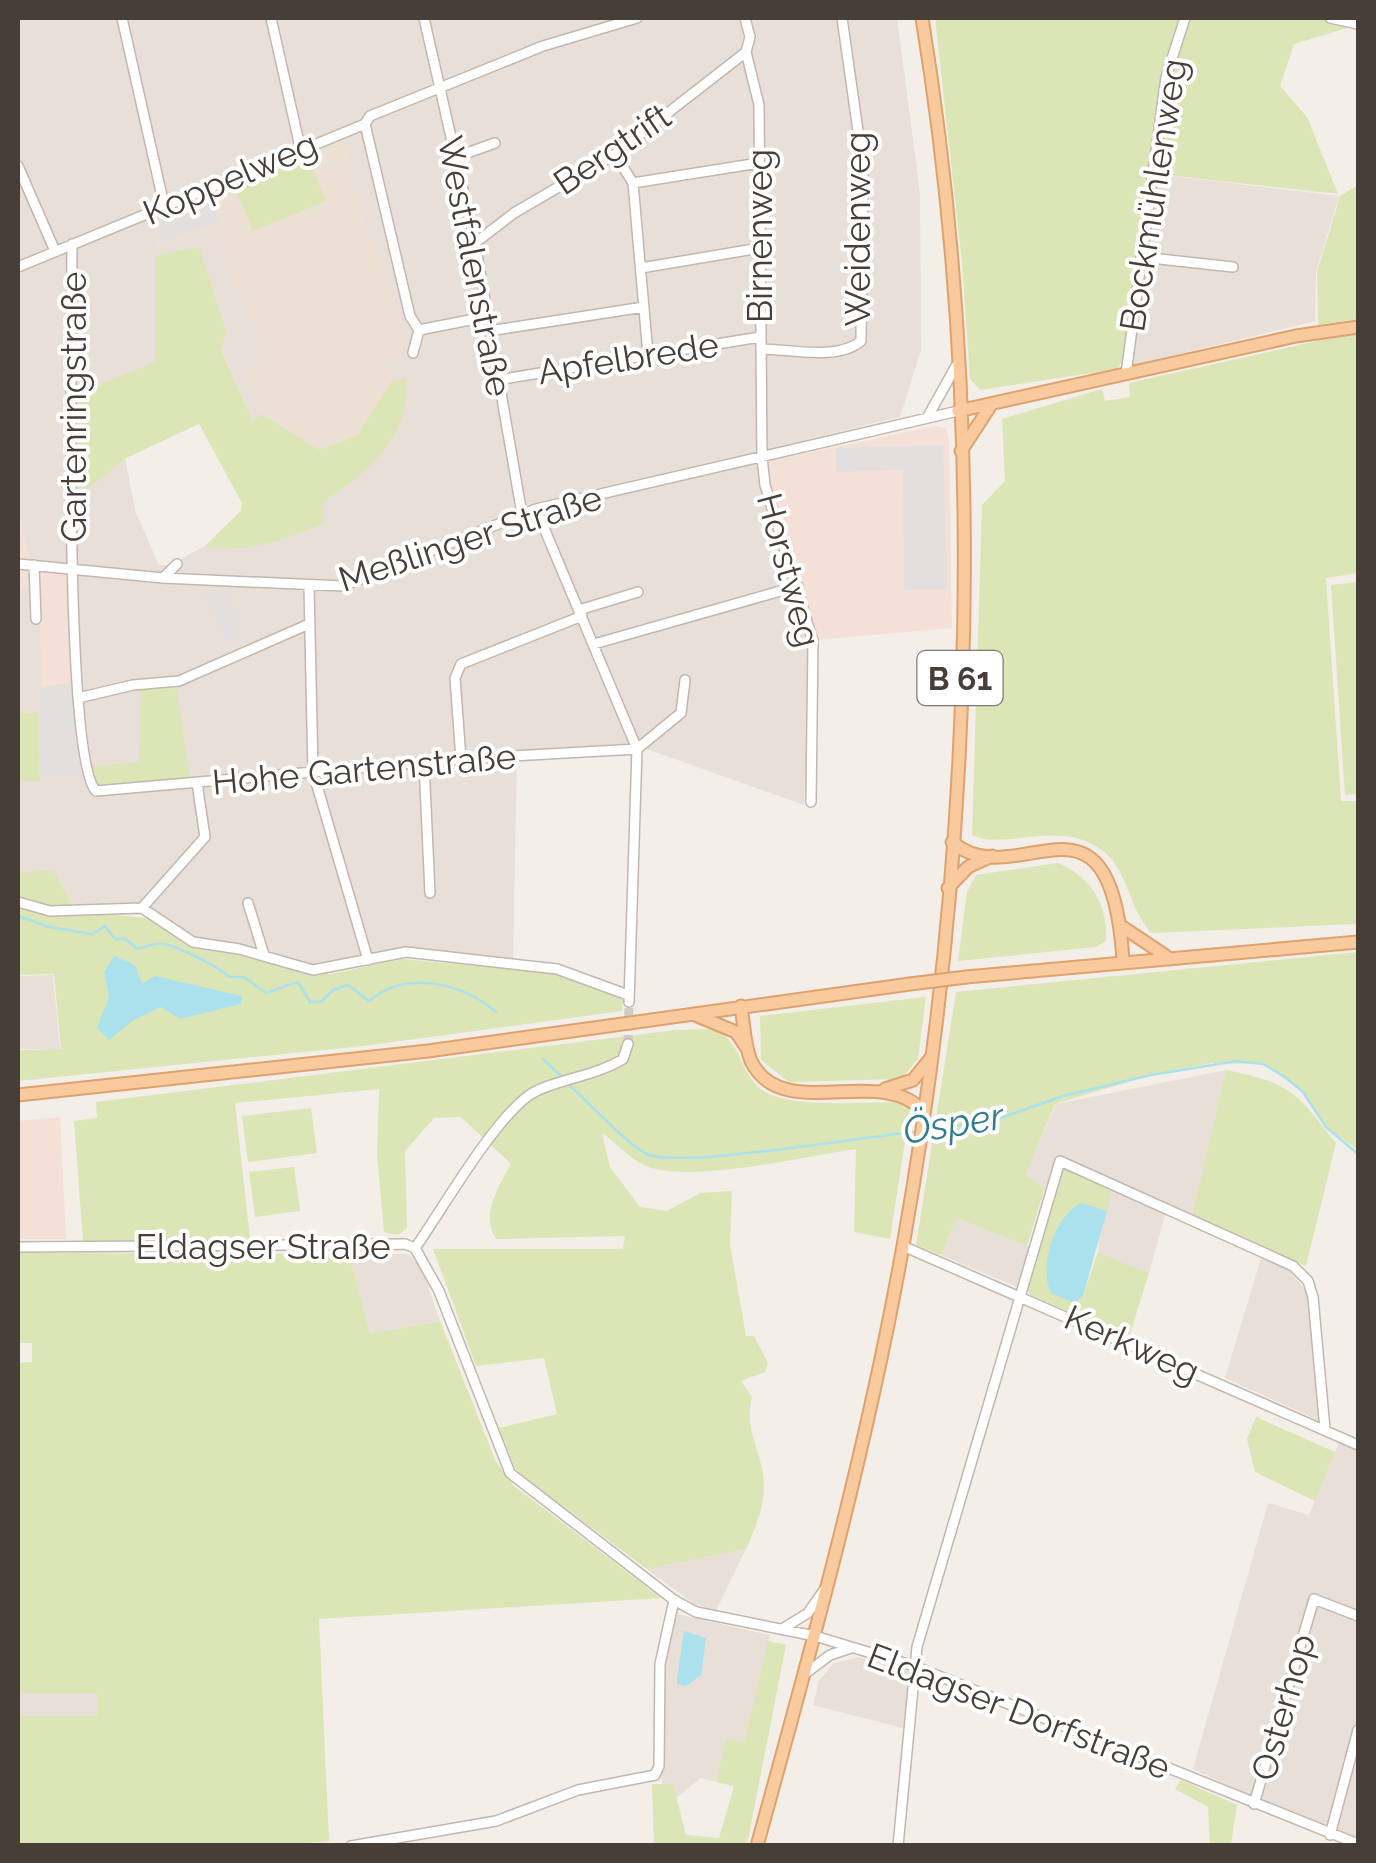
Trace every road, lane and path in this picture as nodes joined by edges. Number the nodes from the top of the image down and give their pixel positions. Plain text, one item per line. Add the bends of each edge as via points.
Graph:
1 (122, 18) edge
2 (271, 18) edge
3 (424, 18) edge
4 (637, 18) edge
5 (745, 18) edge
6 (842, 18) edge
7 (922, 18) edge
8 (1184, 18) edge
9 (1330, 18) edge
10 (1358, 24) edge
11 (746, 52) junction
12 (438, 85) junction
13 (365, 124) junction
14 (496, 144) dead end
15 (300, 147) junction
16 (615, 154) junction
17 (456, 157) junction
18 (759, 163) junction
19 (18, 166) edge
20 (634, 183) junction
21 (164, 205) junction
22 (475, 243) junction
23 (72, 244) junction
24 (760, 248) junction
25 (55, 251) junction
26 (1141, 257) junction
27 (18, 266) edge
28 (1233, 267) dead end
29 (641, 268) junction
30 (644, 306) junction
31 (486, 317) junction
32 (1358, 328) edge
33 (419, 330) junction
34 (489, 330) junction
35 (760, 336) junction
36 (761, 349) junction
37 (413, 353) dead end
38 (648, 355) junction
39 (956, 366) junction
40 (1126, 374) junction
41 (497, 380) junction
42 (991, 404) junction
43 (958, 411) junction
44 (928, 418) junction
45 (962, 451) junction
46 (762, 457) junction
47 (536, 509) junction
48 (522, 514) junction
49 (18, 564) edge
50 (176, 564) dead end
51 (34, 565) junction
52 (73, 570) junction
53 (163, 578) junction
54 (798, 586) junction
55 (309, 588) junction
56 (638, 592) dead end
57 (581, 613) junction
58 (36, 619) dead end
59 (309, 624) junction
60 (594, 644) junction
61 (685, 680) dead end
62 (78, 698) junction
63 (637, 749) junction
64 (462, 759) junction
65 (424, 763) junction
66 (313, 772) junction
67 (197, 782) junction
68 (92, 788) joint
69 (812, 802) dead end
70 (952, 842) junction
71 (993, 855) junction
72 (948, 888) junction
73 (430, 893) dead end
74 (18, 902) edge
75 (248, 903) dead end
76 (142, 908) junction
77 (1121, 926) junction
78 (1358, 942) edge
79 (264, 955) junction
80 (1166, 956) junction
81 (368, 960) junction
82 (1123, 960) junction
83 (741, 1006) junction
84 (691, 1013) junction
85 (628, 1044) dead end
86 (747, 1048) junction
87 (931, 1057) junction
88 (871, 1091) junction
89 (18, 1095) edge
90 (923, 1115) junction
91 (18, 1246) edge
92 (904, 1246) junction
93 (415, 1248) junction
94 (1019, 1295) junction
95 (1325, 1429) junction
96 (1358, 1445) edge
97 (828, 1585) junction
98 (674, 1600) junction
99 (1358, 1616) edge
100 (779, 1630) junction
101 (815, 1636) junction
102 (854, 1648) junction
103 (914, 1666) junction
104 (806, 1673) junction
105 (1358, 1730) edge
106 (1254, 1804) junction
107 (1330, 1834) junction
108 (1358, 1844) edge
109 (351, 1846) edge
110 (757, 1846) edge
111 (898, 1846) edge

1 - 21 street
2 - 15 street
3 - 12 street, Westfalenstraße
4 - 12 street, Koppelweg
5 - 11 street, Birnenweg
6 - 36 street, Weidenweg via 862,166 861,341 836,351
7 - 39 main road, B 61
8 - 26 street, Bockmühlenweg via 1166,77
9 - 10 street
11 - 16 street, Bergtrift
11 - 18 street, Birnenweg via 758,105
12 - 13 street, Koppelweg
12 - 17 street, Westfalenstraße
13 - 15 street, Koppelweg
13 - 33 street via 410,316
14 - 17 street
15 - 21 street, Koppelweg
16 - 20 street
16 - 22 street, Bergtrift
17 - 22 street, Westfalenstraße
18 - 20 street
18 - 24 street, Birnenweg
19 - 25 street, Gartenringstraße
20 - 29 street
21 - 23 street, Koppelweg
22 - 31 street, Westfalenstraße
23 - 25 street, Koppelweg
23 - 52 street, Gartenringstraße
24 - 29 street
24 - 35 street, Birnenweg
25 - 27 street, Koppelweg
26 - 28 street
26 - 40 street, Bockmühlenweg
29 - 30 street
30 - 34 street
30 - 38 street
31 - 33 street
31 - 34 street, Westfalenstraße
32 - 40 main road
33 - 37 street
34 - 41 street, Westfalenstraße
35 - 36 street, Birnenweg
35 - 38 street, Apfelbrede
36 - 46 street, Birnenweg
38 - 41 street, Apfelbrede
39 - 43 main road, B 61
39 - 44 street
40 - 42 main road
41 - 48 street, Westfalenstraße
42 - 43 main road
42 - 45 main road
43 - 44 street, Meßlinger Straße
43 - 45 main road, B 61
44 - 46 street, Meßlinger Straße
45 - 70 main road, B 61
46 - 47 street, Meßlinger Straße
46 - 54 street, Horstweg
47 - 48 street, Meßlinger Straße
47 - 57 street
48 - 55 street, Meßlinger Straße via 343,586
49 - 51 street, Meßlinger Straße
50 - 53 street
51 - 52 street, Meßlinger Straße
51 - 58 street
52 - 53 street, Meßlinger Straße
52 - 62 street, Gartenringstraße
53 - 55 street, Meßlinger Straße
54 - 60 street
54 - 69 street, Horstweg via 814,652
55 - 59 street
56 - 57 street
57 - 60 street
57 - 64 street via 461,664 455,678
59 - 62 street via 178,681
59 - 66 street
60 - 63 street
61 - 63 street via 681,714
62 - 68 street, Gartenringstraße
63 - 64 street, Hohe Gartenstraße
63 - 81 street via 628,999 557,968 406,952
64 - 65 street, Hohe Gartenstraße
65 - 66 street, Hohe Gartenstraße
65 - 73 street
66 - 67 street, Hohe Gartenstraße
66 - 81 street
67 - 68 street, Hohe Gartenstraße
67 - 76 street via 205,837
70 - 71 main road
70 - 72 main road, B 61
71 - 72 main road via 968,867
71 - 77 main road via 1048,850 1085,856 1112,886
72 - 87 main road, B 61
74 - 76 street via 50,912
75 - 79 street
76 - 79 street via 193,942
77 - 80 main road
77 - 82 main road
78 - 80 main road
79 - 81 street via 313,970
80 - 82 main road
82 - 83 main road, bridge
83 - 84 main road
83 - 86 main road
84 - 86 main road via 736,1032
84 - 89 main road via 428,1051
85 - 93 street via 623,1059 529,1095
86 - 88 main road via 757,1070 783,1088
87 - 88 main road via 914,1080
87 - 90 main road, B 61
88 - 90 main road via 908,1099
90 - 92 main road, B 61
91 - 93 street, Eldagser Straße
92 - 94 street, Kerkweg
92 - 97 main road, B 61
93 - 98 street, Eldagser Straße via 439,1290 510,1473
94 - 95 street, Kerkweg
94 - 95 street via 1060,1161 1268,1254 1308,1281
94 - 103 street
95 - 96 street, Kerkweg
97 - 100 street via 808,1612
97 - 101 main road, B 61
98 - 100 street, Eldagser Dorfstraße via 696,1612
98 - 109 street via 660,1664 654,1775 578,1790 496,1821
99 - 106 street, Osterhop via 1314,1599
100 - 101 street, Eldagser Dorfstraße
101 - 102 street, Eldagser Dorfstraße
101 - 104 main road, B 61
102 - 103 street, Eldagser Dorfstraße
102 - 104 street
103 - 106 street, Eldagser Dorfstraße
103 - 111 street
104 - 110 main road, B 61
105 - 107 street
106 - 107 street, Eldagser Dorfstraße
107 - 108 street, Eldagser Dorfstraße

